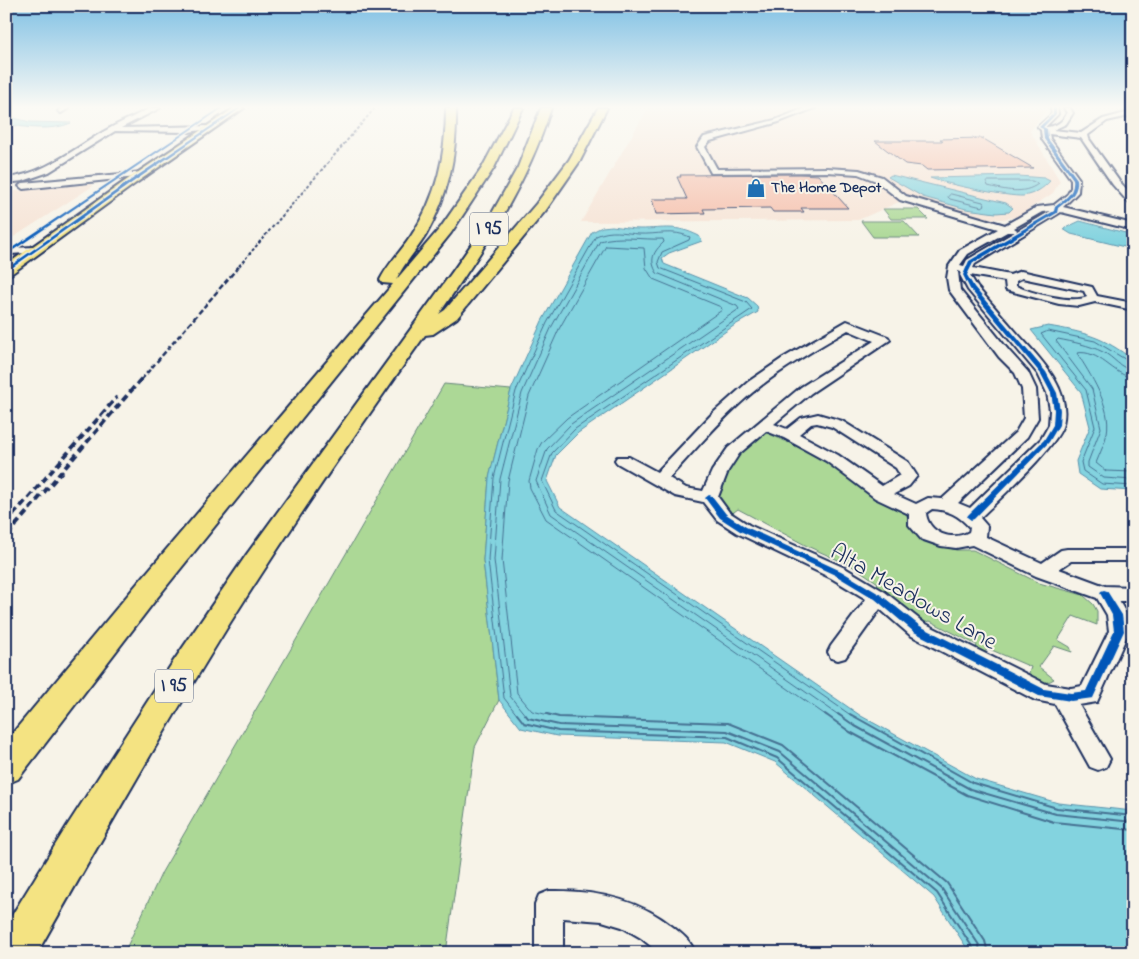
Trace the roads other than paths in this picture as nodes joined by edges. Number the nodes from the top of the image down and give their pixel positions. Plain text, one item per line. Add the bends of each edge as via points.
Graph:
1 (77, 153) edge
2 (154, 153) edge
3 (174, 153) edge
4 (450, 153) edge
5 (497, 153) edge
6 (530, 153) edge
7 (578, 153) edge
8 (704, 153) edge
9 (1056, 153) edge
10 (1095, 153) edge
11 (143, 174) junction
12 (119, 176) junction
13 (6, 181) edge
14 (6, 188) edge
15 (1133, 202) edge
16 (1056, 208) junction
17 (1133, 227) edge
18 (1006, 228) junction
19 (1022, 232) junction
20 (35, 250) junction
21 (9, 252) edge
22 (953, 267) junction
23 (968, 270) junction
24 (6, 271) edge
25 (1011, 279) junction
26 (1092, 298) junction
27 (968, 307) junction
28 (1133, 307) edge
29 (989, 308) junction
30 (371, 322) junction
31 (413, 339) junction
32 (764, 425) junction
33 (789, 435) junction
34 (623, 460) dead end
35 (658, 480) junction
36 (881, 494) junction
37 (709, 498) junction
38 (946, 505) junction
39 (917, 511) junction
40 (971, 517) junction
41 (974, 540) junction
42 (1133, 555) edge
43 (1043, 571) junction
44 (1104, 593) junction
45 (1133, 594) edge
46 (878, 597) junction
47 (838, 652) dead end
48 (1062, 696) junction
49 (1098, 759) dead end
50 (6, 768) edge
51 (13, 953) edge
52 (549, 953) edge
53 (681, 953) edge

1 - 13 street via 37,175
2 - 12 main road
3 - 11 main road
4 - 30 highway via 441,192 418,235 390,275
5 - 30 highway, I 95 via 432,249
6 - 31 highway, I 95 via 500,210
7 - 31 highway via 512,242 451,314
8 - 18 street via 714,170 859,172 879,179 903,198
9 - 16 street via 1077,185 1074,193
10 - 15 street
11 - 12 street
11 - 20 main road
12 - 14 street
12 - 21 main road
16 - 17 street
16 - 18 street via 1040,210
16 - 19 street via 1056,212
18 - 19 street
18 - 22 street via 964,252
19 - 23 street via 971,262
20 - 21 street
20 - 24 main road
22 - 23 street
22 - 27 street via 951,278 955,290
23 - 25 street
23 - 29 street via 965,275 972,288
25 - 26 street via 1022,274 1088,289
25 - 26 street via 1010,288 1020,294 1076,303
26 - 28 street
27 - 29 street
27 - 38 street via 1021,372 1030,389 1032,418 1022,434
29 - 40 street via 1044,373 1054,393 1056,425 1047,441
30 - 50 highway, I 95
31 - 51 highway, I 95 via 231,597 147,728
32 - 33 street
32 - 35 street via 806,390 884,340 847,325 782,365 728,406
32 - 37 street via 733,451
33 - 36 street via 832,458
33 - 36 street via 806,421 818,418 837,424 902,465 909,476
34 - 35 street
35 - 37 street via 681,492
36 - 39 street
37 - 46 street, Alta Meadows Lane via 723,516 743,529 838,573
38 - 39 street via 928,504
38 - 40 street
39 - 41 street via 917,523 938,539 958,543
40 - 41 street via 979,529
41 - 43 street
42 - 43 street via 1067,555
43 - 44 street
44 - 45 street
44 - 48 street, Alta Meadows Lane via 1117,615 1119,631 1090,695
46 - 47 street
46 - 48 street, Alta Meadows Lane via 917,629 1043,693
48 - 49 street
52 - 53 street via 549,905 576,904 614,910 632,917 650,927

